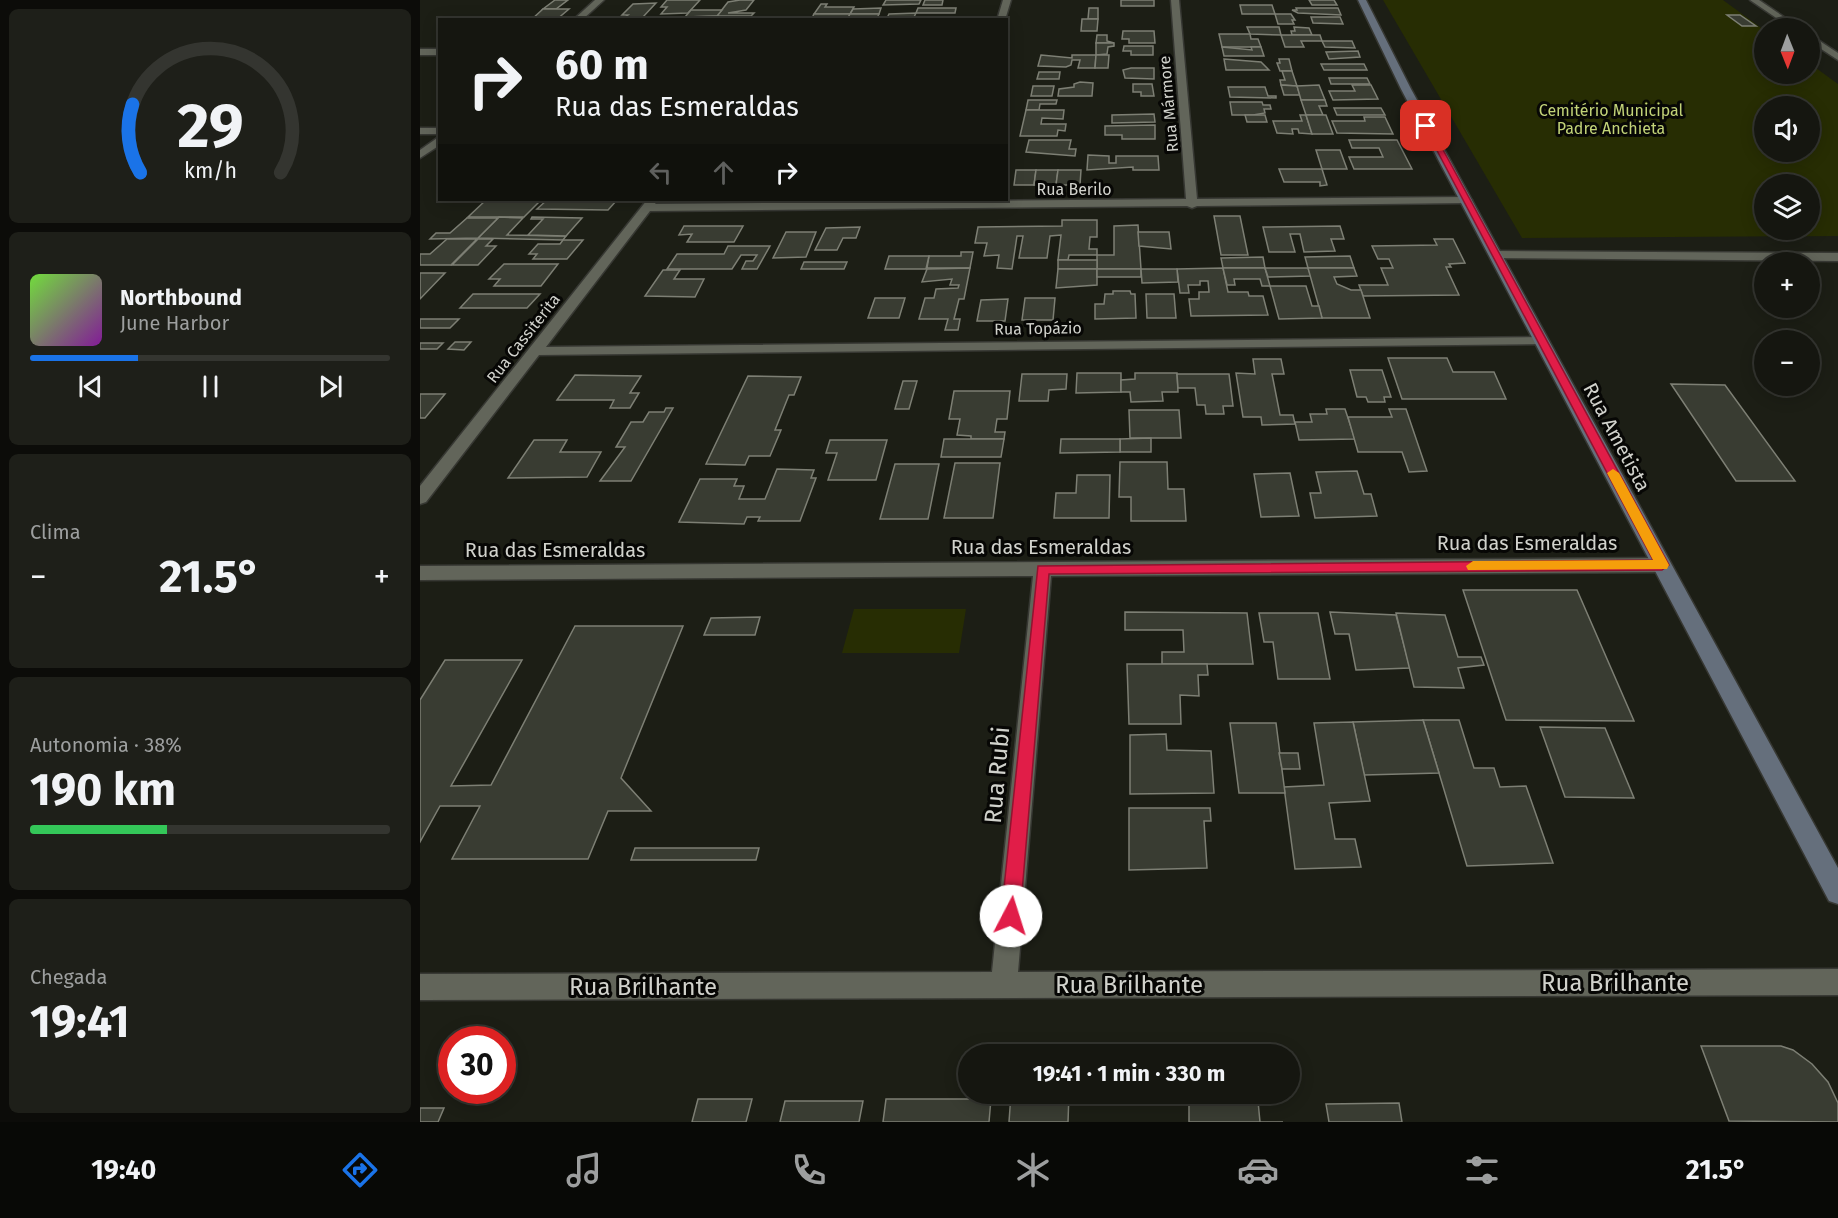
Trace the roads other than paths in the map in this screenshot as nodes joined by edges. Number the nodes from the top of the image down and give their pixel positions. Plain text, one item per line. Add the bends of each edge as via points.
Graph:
1 (600, 0) edge
2 (1007, 0) edge
3 (1175, 0) edge
4 (1362, 0) edge
5 (1754, 0) edge
6 (579, 18) edge
7 (1002, 18) edge
8 (1781, 18) edge
9 (1820, 45) edge
10 (420, 52) edge
11 (438, 52) edge
12 (1838, 57) edge
13 (420, 131) edge
14 (438, 131) edge
15 (438, 142) edge
16 (420, 155) edge
17 (1466, 200) junction
18 (944, 203) edge
19 (650, 204) edge
20 (1192, 205) junction
21 (1496, 255) junction
22 (1838, 258) edge
23 (1541, 341) junction
24 (535, 351) junction
25 (420, 498) edge
26 (1662, 565) junction
27 (1043, 569) junction
28 (420, 573) edge
29 (1838, 892) edge
30 (1838, 982) edge
31 (1004, 986) junction
32 (420, 987) edge

1 - 6 street
2 - 7 street
3 - 20 street, Rua Mármore
4 - 17 street, Rua Ametista
5 - 8 street
9 - 12 street
10 - 11 street
13 - 14 street
15 - 16 street
17 - 20 street, Rua Berilo
17 - 21 street, Rua Ametista
18 - 19 street, Rua Berilo
18 - 20 street, Rua Berilo
19 - 24 street, Rua Cassiterita
21 - 22 street
21 - 23 street, Rua Ametista
23 - 24 street, Rua Topázio
23 - 26 street, Rua Ametista
24 - 25 street, Rua Cassiterita
26 - 27 street, Rua das Esmeraldas
26 - 29 street, Rua Ametista
27 - 28 street, Rua das Esmeraldas
27 - 31 street, Rua Rubi
30 - 31 street, Rua Brilhante
31 - 32 street, Rua Brilhante

